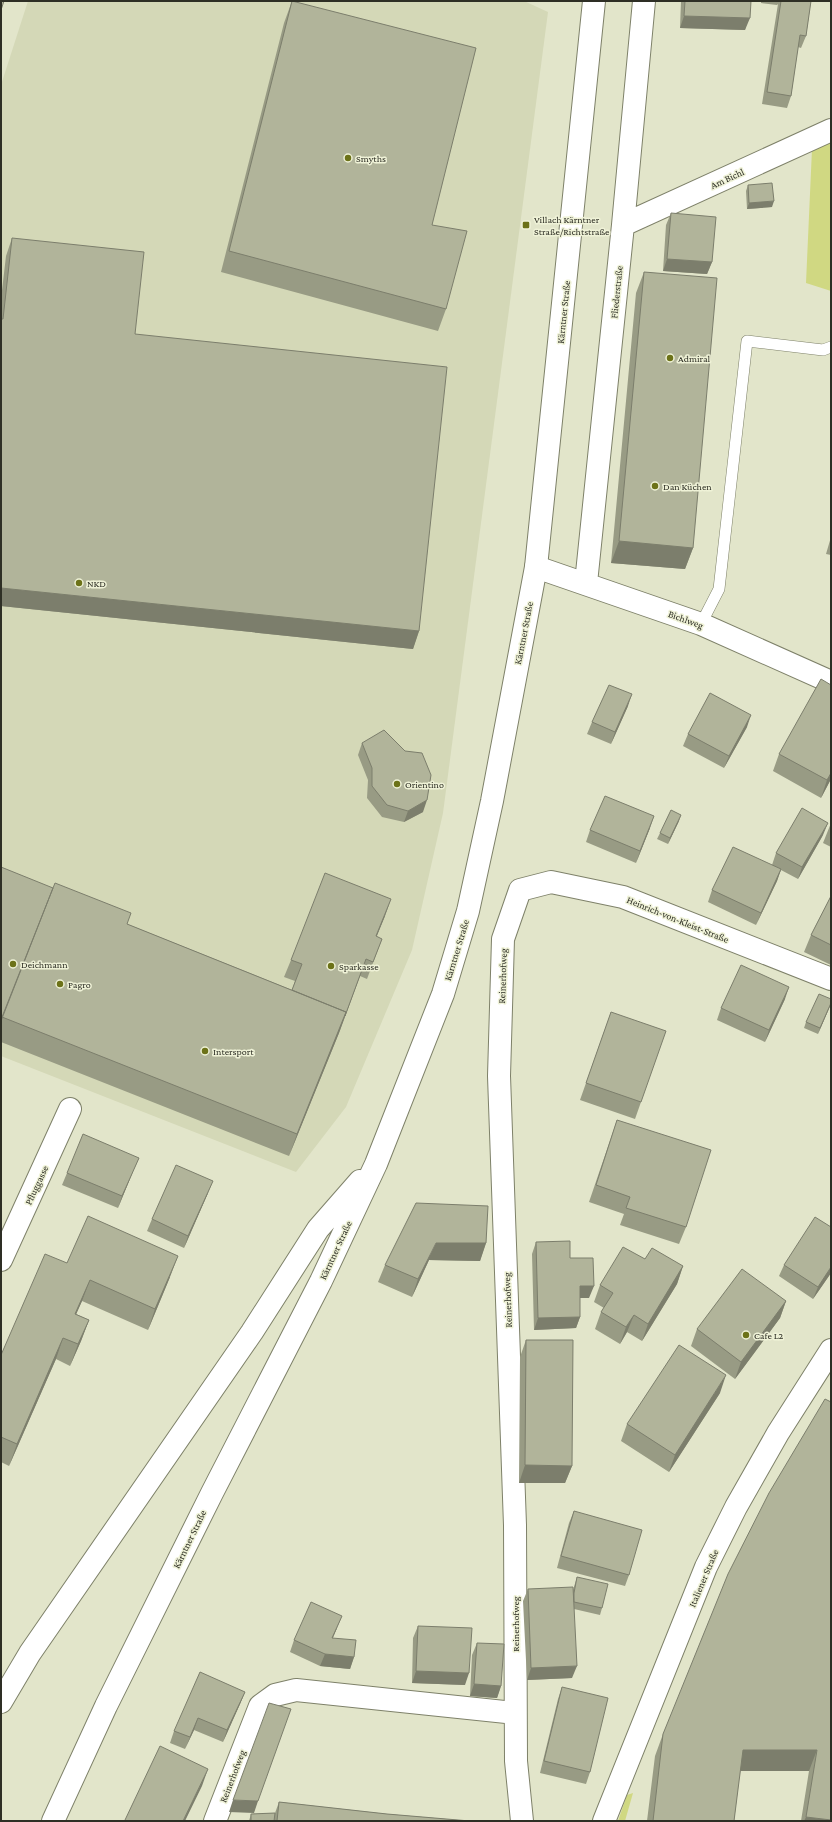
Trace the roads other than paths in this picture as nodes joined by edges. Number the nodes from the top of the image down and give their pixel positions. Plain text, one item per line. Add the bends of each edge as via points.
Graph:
1 (594, 1) edge
2 (644, 1) edge
3 (831, 130) edge
4 (623, 225) junction
5 (831, 347) edge
6 (536, 567) junction
7 (586, 583) junction
8 (701, 624) junction
9 (831, 682) edge
10 (520, 890) joint
11 (831, 979) edge
12 (70, 1109) dead end
13 (376, 1164) junction
14 (1, 1260) edge
15 (831, 1350) edge
16 (1, 1702) edge
17 (516, 1713) junction
18 (53, 1821) edge
19 (215, 1821) edge
20 (522, 1821) edge
21 (604, 1821) edge

1 - 6 street, Kärntner Straße
2 - 4 street, Fliederstraße
3 - 4 street, Am Bichl
4 - 7 street, Fliederstraße
5 - 8 lane via 823,350 747,341 719,589
6 - 7 street, Bichlweg
6 - 13 street, Kärntner Straße via 492,801 468,911 443,994
7 - 8 street, Bichlweg
8 - 9 street, Bichlweg
10 - 11 street, Heinrich-von-Kleist-Straße via 551,882 623,897
10 - 17 street, Reinerhofweg via 503,939 499,1076 515,1525
12 - 14 street, Pfluggasse
13 - 16 street via 318,1229 252,1332 30,1653
13 - 18 street, Kärntner Straße via 321,1281 106,1706
15 - 21 street, Italiener Straße via 774,1440 706,1567
17 - 19 street, Reinerhofweg via 296,1690 275,1695 260,1706
17 - 20 street, Reinerhofweg via 516,1761

